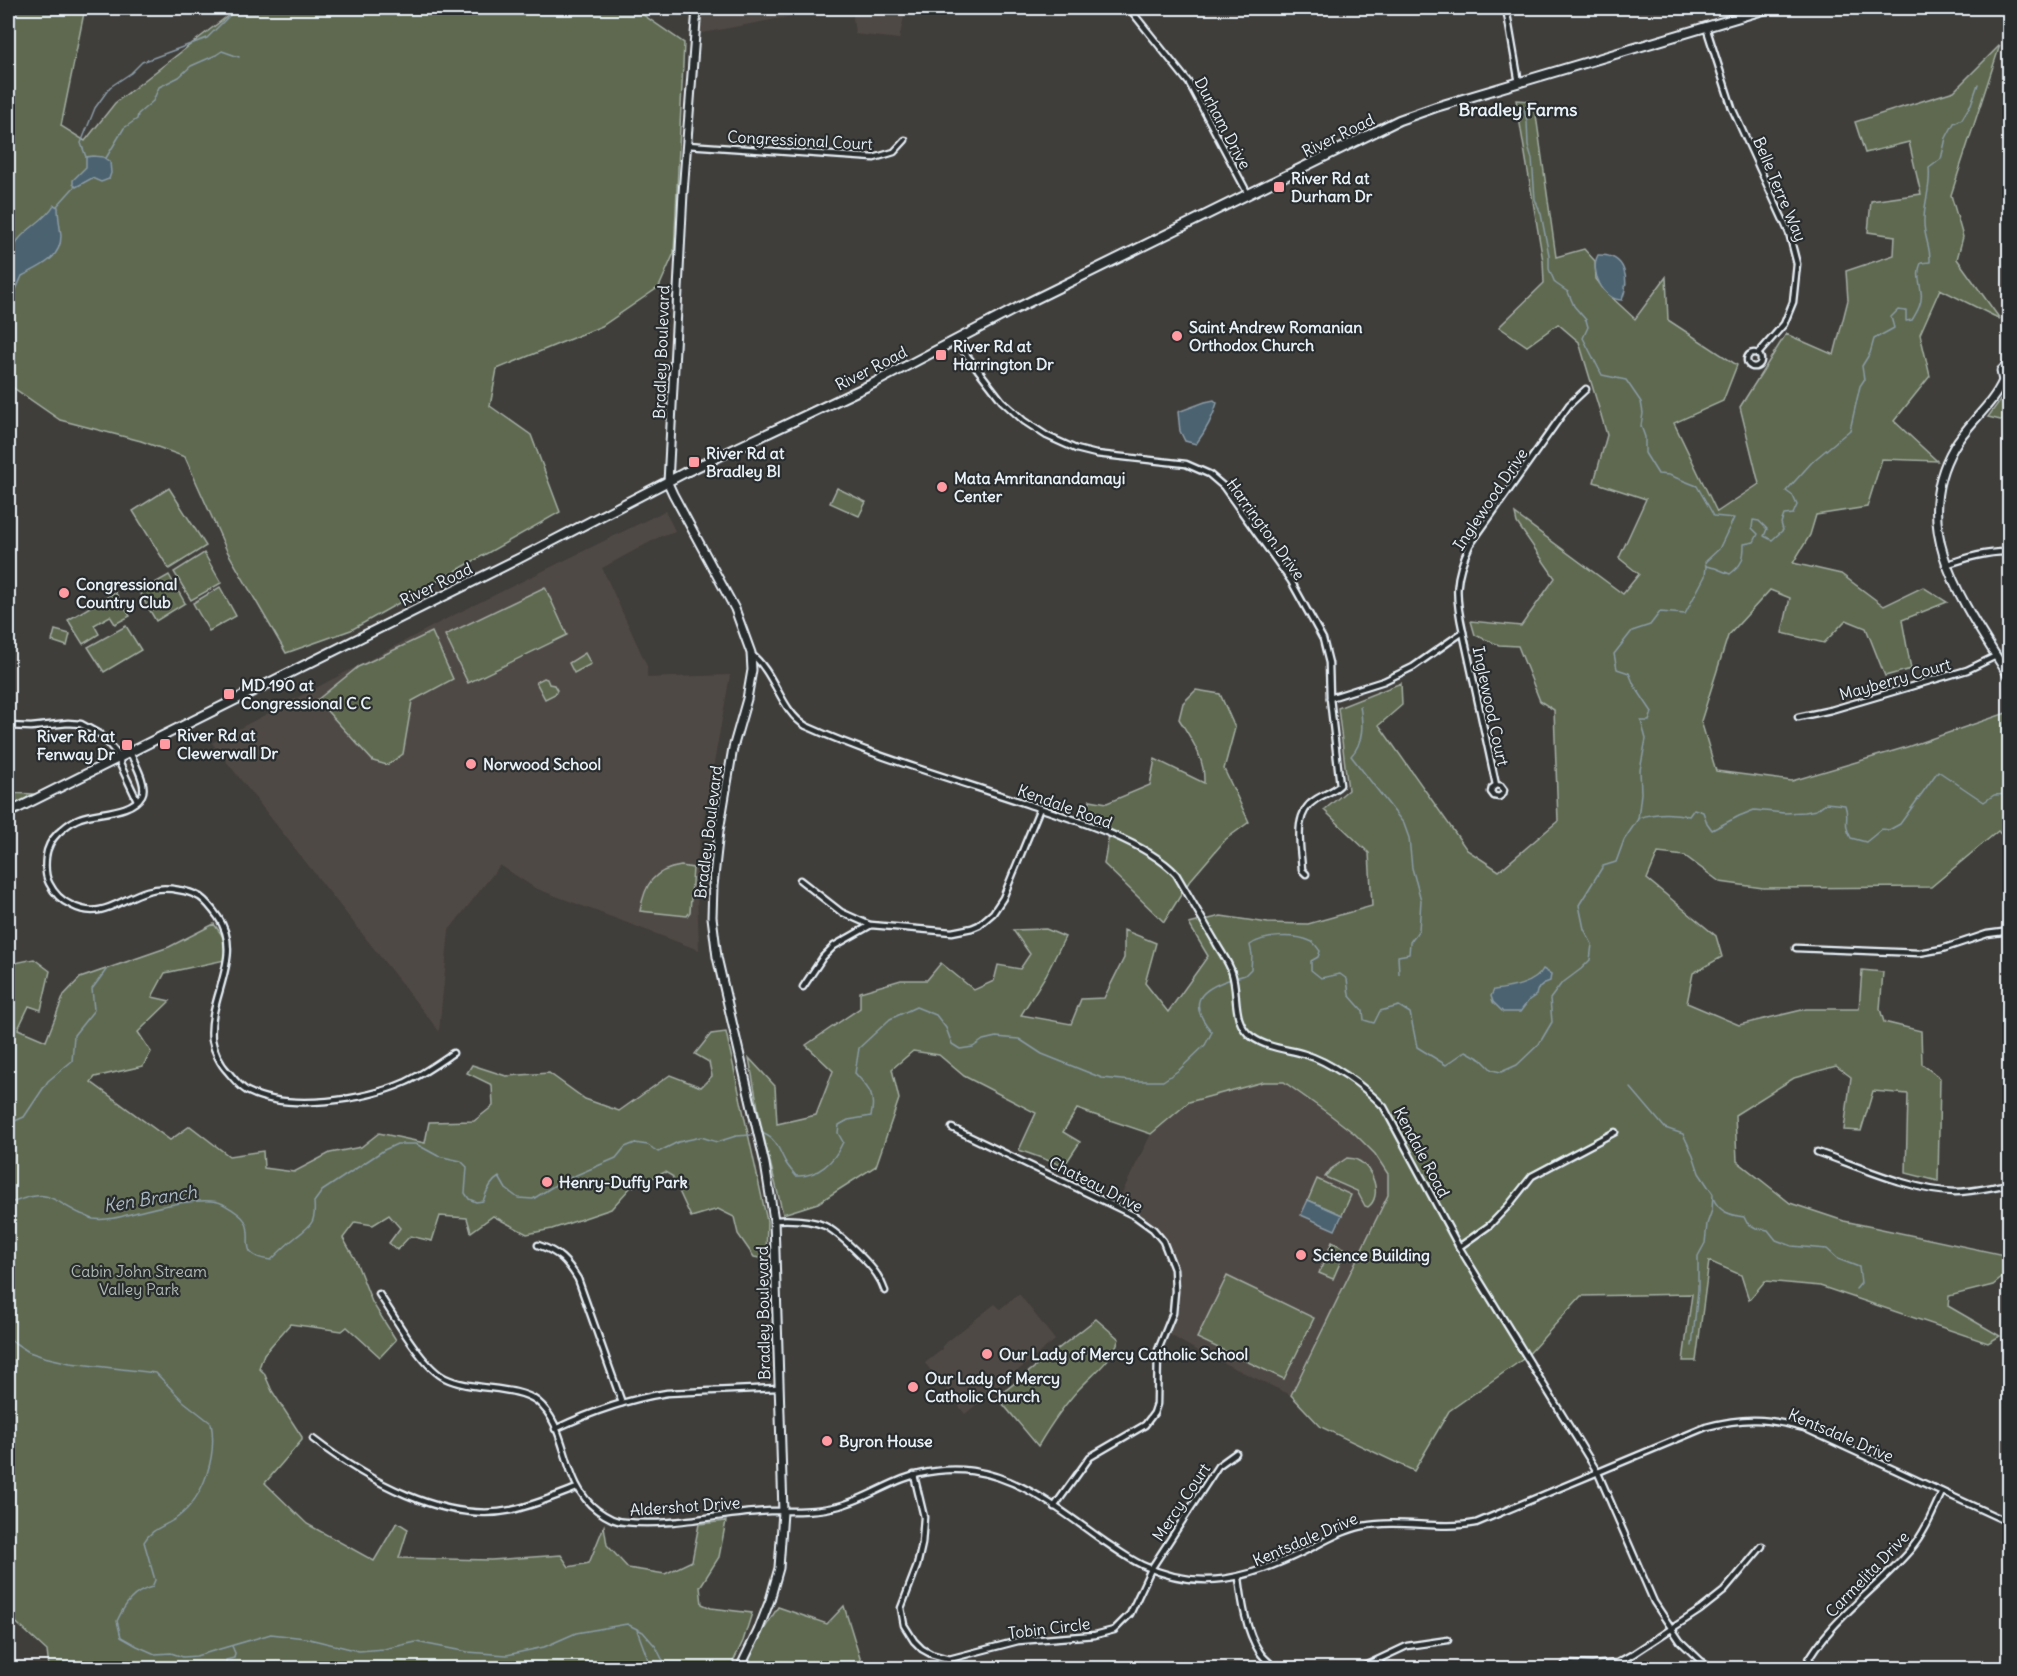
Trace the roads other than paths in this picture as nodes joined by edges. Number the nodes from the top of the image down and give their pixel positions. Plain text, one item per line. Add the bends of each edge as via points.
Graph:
1 (697, 8) edge
2 (1129, 8) edge
3 (1507, 8) edge
4 (1770, 8) edge
5 (1706, 27) junction
6 (1519, 82) junction
7 (905, 140) dead end
8 (687, 145) junction
9 (1248, 195) junction
10 (955, 340) junction
11 (1758, 354) dead end
12 (2009, 363) edge
13 (2006, 379) edge
14 (1586, 389) dead end
15 (668, 483) junction
16 (2010, 552) edge
17 (1945, 565) junction
18 (1463, 632) junction
19 (751, 653) junction
20 (1996, 656) junction
21 (2010, 678) edge
22 (1330, 698) junction
23 (1798, 717) dead end
24 (8, 726) edge
25 (130, 752) junction
26 (120, 757) junction
27 (1496, 785) dead end
28 (137, 800) junction
29 (1040, 808) junction
30 (8, 813) edge
31 (1306, 874) dead end
32 (800, 880) dead end
33 (871, 925) junction
34 (2010, 931) edge
35 (1796, 948) dead end
36 (803, 987) dead end
37 (453, 1053) dead end
38 (952, 1128) dead end
39 (1615, 1132) dead end
40 (1817, 1152) dead end
41 (2010, 1184) edge
42 (774, 1220) junction
43 (538, 1245) dead end
44 (1459, 1247) junction
45 (885, 1291) dead end
46 (379, 1294) dead end
47 (778, 1388) junction
48 (622, 1403) junction
49 (555, 1429) junction
50 (313, 1438) dead end
51 (1236, 1453) dead end
52 (1598, 1473) junction
53 (915, 1475) junction
54 (577, 1488) junction
55 (1942, 1492) junction
56 (1054, 1507) junction
57 (783, 1512) junction
58 (2010, 1523) edge
59 (1762, 1546) dead end
60 (1151, 1569) junction
61 (1239, 1578) junction
62 (1670, 1629) junction
63 (1448, 1640) dead end
64 (950, 1659) junction
65 (1379, 1660) junction
66 (1565, 1664) dead end
67 (740, 1668) edge
68 (949, 1668) edge
69 (1276, 1668) edge
70 (1360, 1668) edge
71 (1383, 1668) edge
72 (1713, 1668) edge
73 (1804, 1668) edge

1 - 8 main road, Bradley Boulevard
2 - 9 street, Durham Drive via 1189,83
3 - 6 street
4 - 5 main road, River Road
5 - 6 main road, River Road
5 - 11 street, Belle Terre Way via 1732,108 1789,233 1797,264 1793,302 1784,324
6 - 9 main road, River Road via 1400,120
7 - 8 street, Congressional Court via 894,152 874,158
8 - 15 main road, Bradley Boulevard
9 - 10 main road, River Road
10 - 15 main road, River Road
10 - 22 street, Harrington Drive via 1002,401 1047,435 1096,454 1186,464 1209,474 1223,486 1291,581 1323,639 1329,663
12 - 13 main road via 2001,371
13 - 17 main road via 1963,432 1945,465 1935,518
14 - 18 street, Inglewood Drive via 1569,405 1470,545 1461,563 1456,591
15 - 19 main road, Bradley Boulevard via 735,609
15 - 25 main road, River Road
16 - 17 street
17 - 20 main road
18 - 22 street via 1413,667
18 - 27 street, Inglewood Court
19 - 29 street, Kendale Road via 803,724
19 - 42 main road, Bradley Boulevard via 747,699 721,821 712,917 717,957 765,1164
20 - 21 main road
20 - 23 street, Mayberry Court via 1966,670
22 - 31 street, Harrington Drive via 1340,785 1313,801 1302,816 1302,870
24 - 26 street via 81,724 101,735
25 - 26 main road, River Road
25 - 28 street via 144,789
26 - 28 street
26 - 30 main road, River Road
28 - 37 street via 119,810 78,819 60,831 47,851 45,869 49,883 62,901 79,909 98,912 155,889 194,895 212,909 226,932 229,950 215,1001 212,1040 224,1068 245,1090 296,1102 355,1097 407,1081
29 - 33 street via 1003,898 979,925 951,932
29 - 44 street, Kendale Road via 1090,825 1166,863 1232,973 1244,1029 1273,1046 1317,1059 1347,1076 1384,1107
32 - 33 street via 841,912
33 - 36 street via 834,946
34 - 35 street via 1919,953
38 - 56 street, Chateau Drive via 1135,1216 1163,1240 1174,1269 1173,1313 1158,1350 1154,1413 1145,1425 1090,1457
39 - 44 street via 1532,1176 1490,1225
40 - 41 street via 1937,1190 1973,1191
42 - 45 street via 810,1221 826,1227 873,1270
42 - 47 main road, Bradley Boulevard
43 - 48 street via 553,1250 578,1279
44 - 52 street, Kendale Road
46 - 49 street, Aldershot Drive via 425,1361 440,1375 462,1384 530,1397 547,1412
47 - 48 street via 666,1393
47 - 57 main road, Bradley Boulevard
48 - 49 street
49 - 54 street, Aldershot Drive
50 - 54 street via 381,1484 458,1510 511,1510
51 - 60 street, Mercy Court via 1218,1466
52 - 55 street, Kentsdale Drive via 1706,1427 1763,1419 1804,1428
52 - 61 street, Kentsdale Drive via 1476,1524 1388,1522 1359,1527 1273,1567
52 - 62 street, Kendale Road via 1654,1602
53 - 56 street, Kentsdale Drive via 955,1470 984,1473 1024,1487
53 - 57 street, Kentsdale Drive via 841,1505
53 - 64 street via 924,1517 917,1566 901,1608 904,1625 922,1649
54 - 57 street, Aldershot Drive via 596,1510 623,1522
55 - 58 street, Kentsdale Drive
55 - 73 street, Carmelita Drive via 1912,1548 1833,1626
56 - 60 street, Kentsdale Drive
57 - 67 main road, Bradley Boulevard via 779,1568 758,1631
59 - 62 street via 1724,1591
60 - 61 street, Kentsdale Drive via 1190,1580
60 - 64 street, Tobin Circle via 1130,1614 1114,1630 1018,1641
61 - 69 street via 1252,1638 1260,1653
62 - 66 street via 1617,1663
62 - 72 street, Kendale Road
63 - 65 street via 1407,1646
64 - 68 street
65 - 70 street
65 - 71 street

